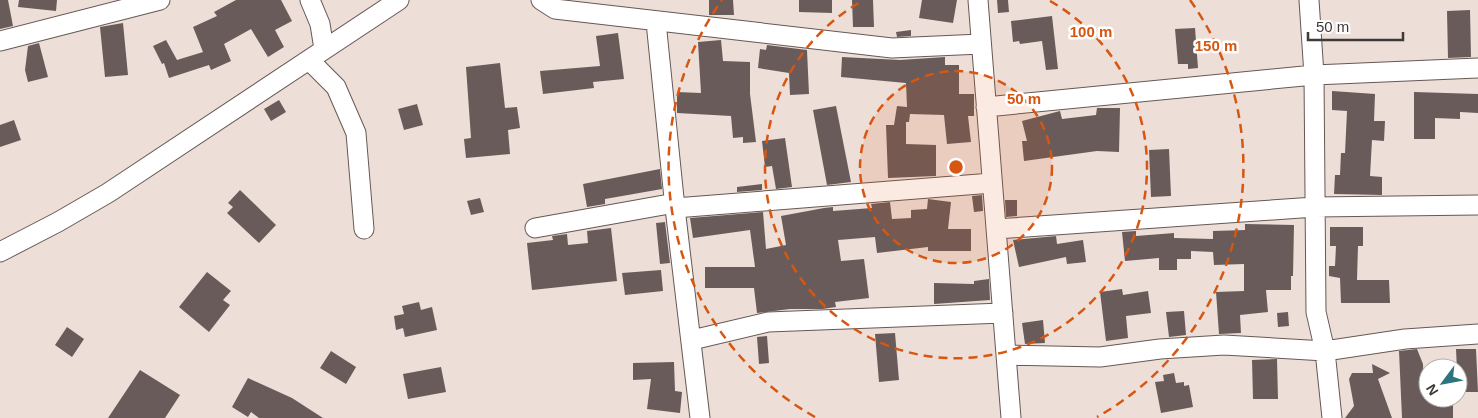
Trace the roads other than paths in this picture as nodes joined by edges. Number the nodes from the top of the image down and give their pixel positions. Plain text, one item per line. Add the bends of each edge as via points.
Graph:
1 (160, 0) edge
2 (310, 0) edge
3 (398, 0) edge
4 (542, 0) edge
5 (978, 0) edge
6 (1309, 0) edge
7 (656, 22) junction
8 (0, 41) edge
9 (981, 44) junction
10 (324, 48) junction
11 (309, 60) junction
12 (1478, 68) edge
13 (1314, 75) junction
14 (986, 107) junction
15 (992, 183) junction
16 (1478, 205) edge
17 (675, 206) junction
18 (1315, 207) junction
19 (535, 228) dead end
20 (364, 229) dead end
21 (996, 229) junction
22 (0, 252) edge
23 (1003, 313) junction
24 (1478, 334) edge
25 (692, 340) junction
26 (1325, 351) junction
27 (1006, 355) junction
28 (700, 418) edge
29 (1011, 418) edge
30 (1332, 418) edge

1 - 8 street
2 - 10 street via 320,24
3 - 10 street
4 - 7 street via 555,9
5 - 9 street
6 - 13 street
7 - 9 street via 892,48
7 - 17 street
9 - 14 street
10 - 11 street
11 - 20 street via 336,87 356,133
11 - 22 street via 108,193
12 - 13 street
13 - 14 street
13 - 18 street
14 - 15 street
15 - 17 street
15 - 21 street
16 - 18 street
17 - 19 street
17 - 25 street
18 - 21 street
18 - 26 street via 1316,312
21 - 23 street
23 - 25 street via 768,322
23 - 27 street
24 - 26 street via 1405,339
25 - 28 street
26 - 27 street via 1224,345 1100,357
26 - 30 street
27 - 29 street

